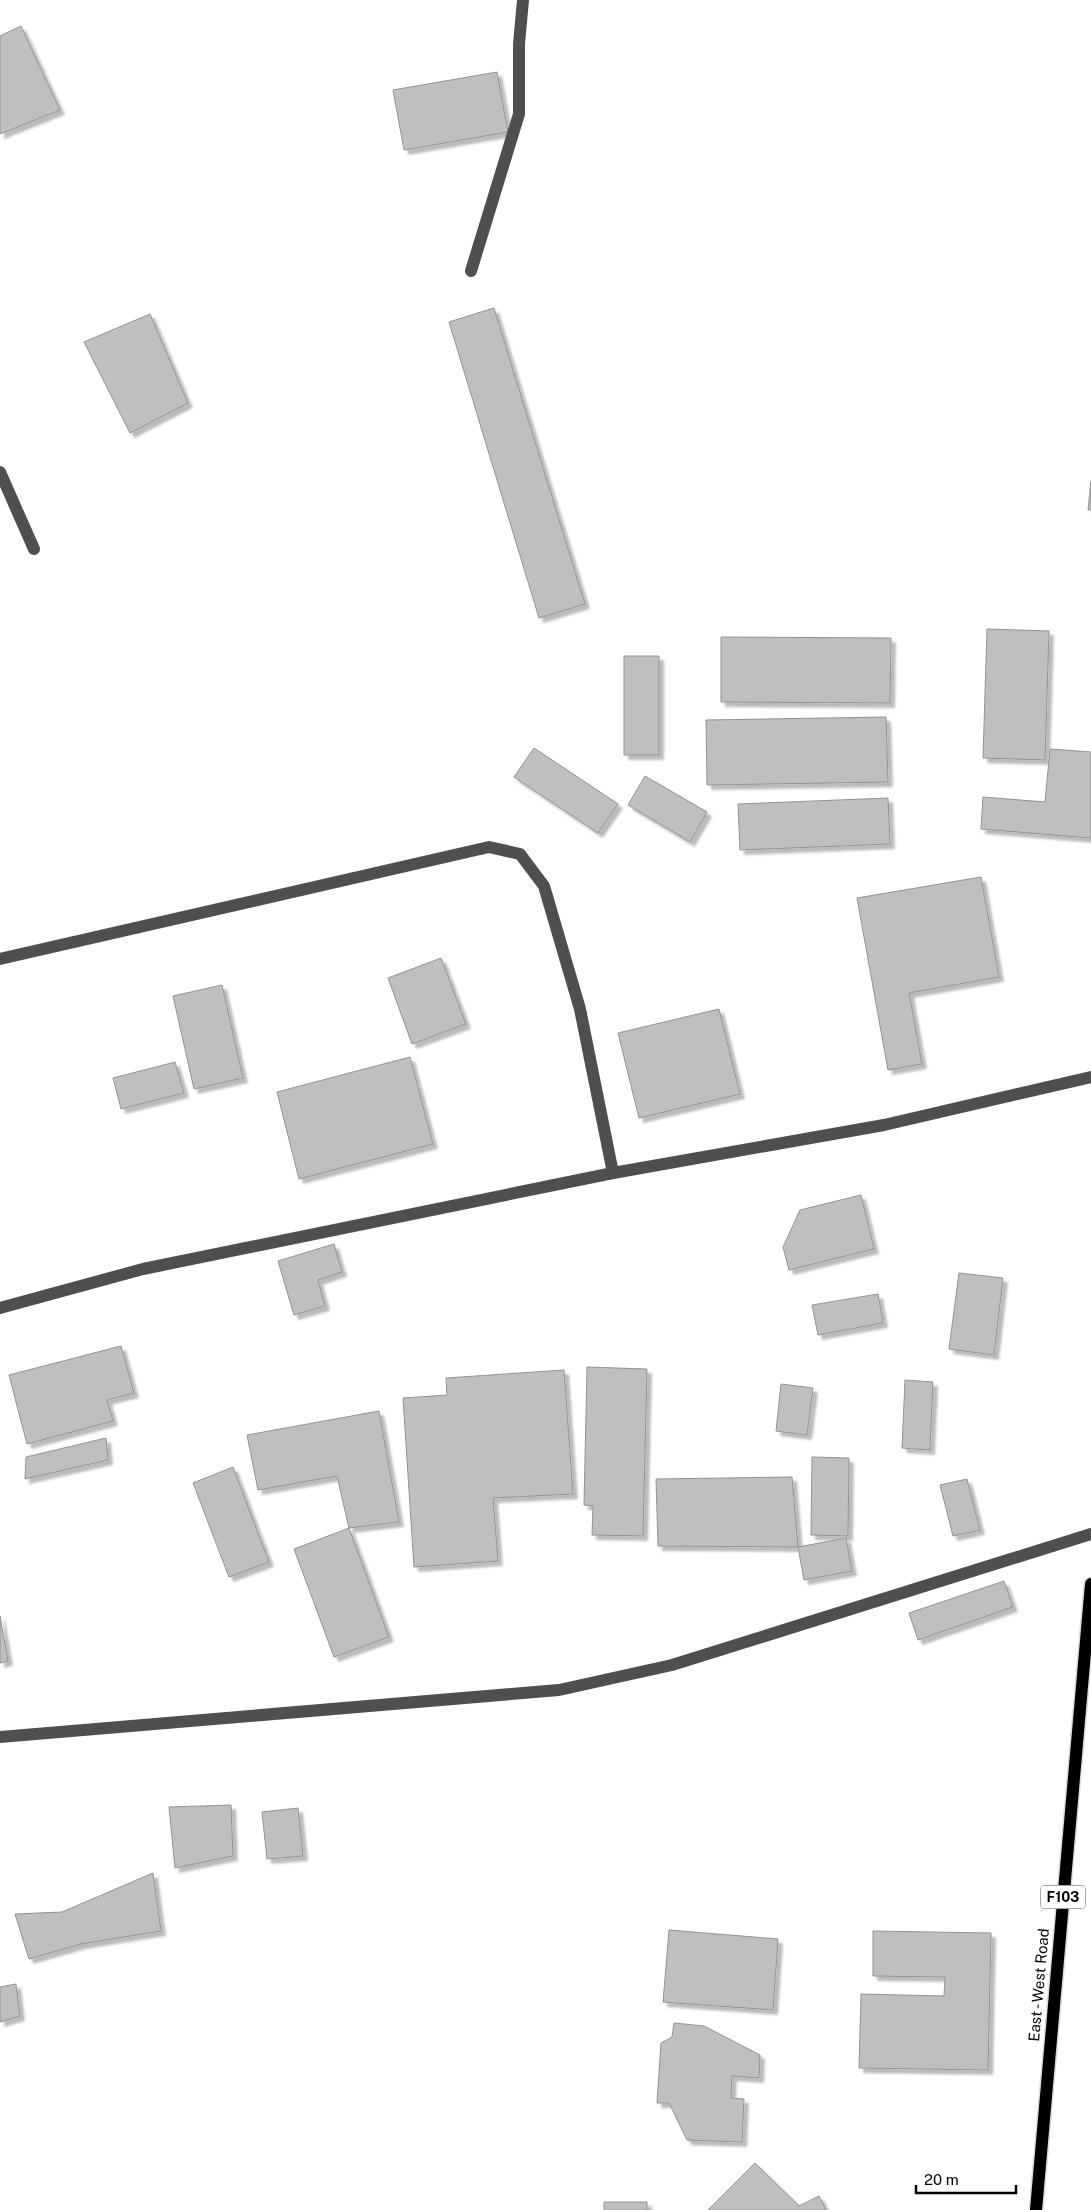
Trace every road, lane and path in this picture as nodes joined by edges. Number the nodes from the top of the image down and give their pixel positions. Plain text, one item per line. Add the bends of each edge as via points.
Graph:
1 (523, 0) edge
2 (471, 271) dead end
3 (0, 472) edge
4 (34, 549) dead end
5 (0, 959) edge
6 (1091, 1077) edge
7 (613, 1172) junction
8 (0, 1308) edge
9 (1091, 1534) edge
10 (1091, 1584) edge
11 (0, 1737) edge
12 (1036, 2210) edge

1 - 2 street via 519,114
3 - 4 street
5 - 7 street via 489,847 520,854 544,886 574,990
6 - 7 street via 884,1125
7 - 8 street via 143,1269
9 - 11 street via 672,1665 559,1690
10 - 12 main road, East - West Road / F103

